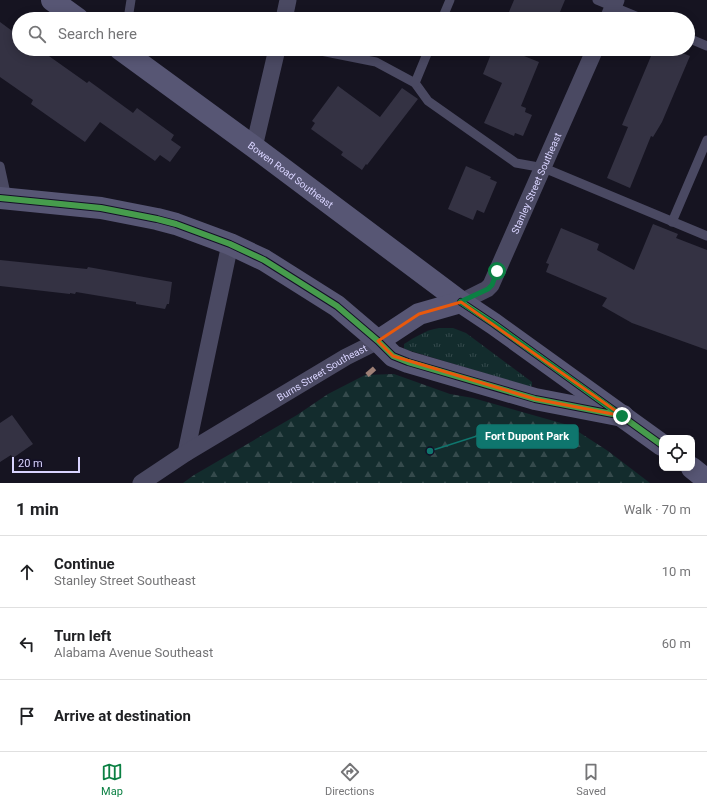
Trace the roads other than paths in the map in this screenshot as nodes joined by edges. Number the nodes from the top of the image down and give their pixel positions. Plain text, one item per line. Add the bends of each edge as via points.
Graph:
1 (52, 0) edge
2 (131, 0) edge
3 (288, 0) edge
4 (450, 0) edge
5 (597, 0) edge
6 (612, 8) edge
7 (68, 12) edge
8 (129, 12) edge
9 (285, 12) edge
10 (445, 12) edge
11 (623, 12) edge
12 (695, 41) edge
13 (707, 46) edge
14 (129, 56) edge
15 (275, 56) edge
16 (346, 56) edge
17 (426, 56) edge
18 (592, 56) edge
19 (415, 83) junction
20 (707, 140) edge
21 (254, 147) junction
22 (0, 166) edge
23 (544, 168) junction
24 (3, 198) edge
25 (672, 222) junction
26 (707, 236) edge
27 (230, 244) junction
28 (460, 302) junction
29 (378, 341) junction
30 (622, 416) junction
31 (659, 443) edge
32 (186, 453) junction
33 (695, 470) edge
34 (707, 480) edge
35 (141, 483) edge

1 - 7 street
2 - 8 lane
3 - 9 street
4 - 10 lane
5 - 6 lane
6 - 11 lane
12 - 13 lane
14 - 21 street, Bowen Road Southeast
15 - 21 street
16 - 19 lane via 376,62
17 - 19 lane
18 - 23 street, Stanley Street Southeast
19 - 23 lane via 428,101 516,163
20 - 25 lane
21 - 28 street, Bowen Road Southeast
22 - 24 lane
23 - 25 lane
23 - 28 street, Stanley Street Southeast via 492,285
24 - 27 street via 100,208 157,219
25 - 26 lane
27 - 29 street via 264,260 337,306
27 - 32 street
28 - 29 street, Burns Street Southeast via 419,314
28 - 30 street, Bowen Road Southeast
29 - 30 street via 393,356 408,362 535,399
29 - 32 street, Burns Street Southeast via 346,357
30 - 31 street, Bowen Road Southeast
32 - 35 street, Burns Street Southeast
33 - 34 street

